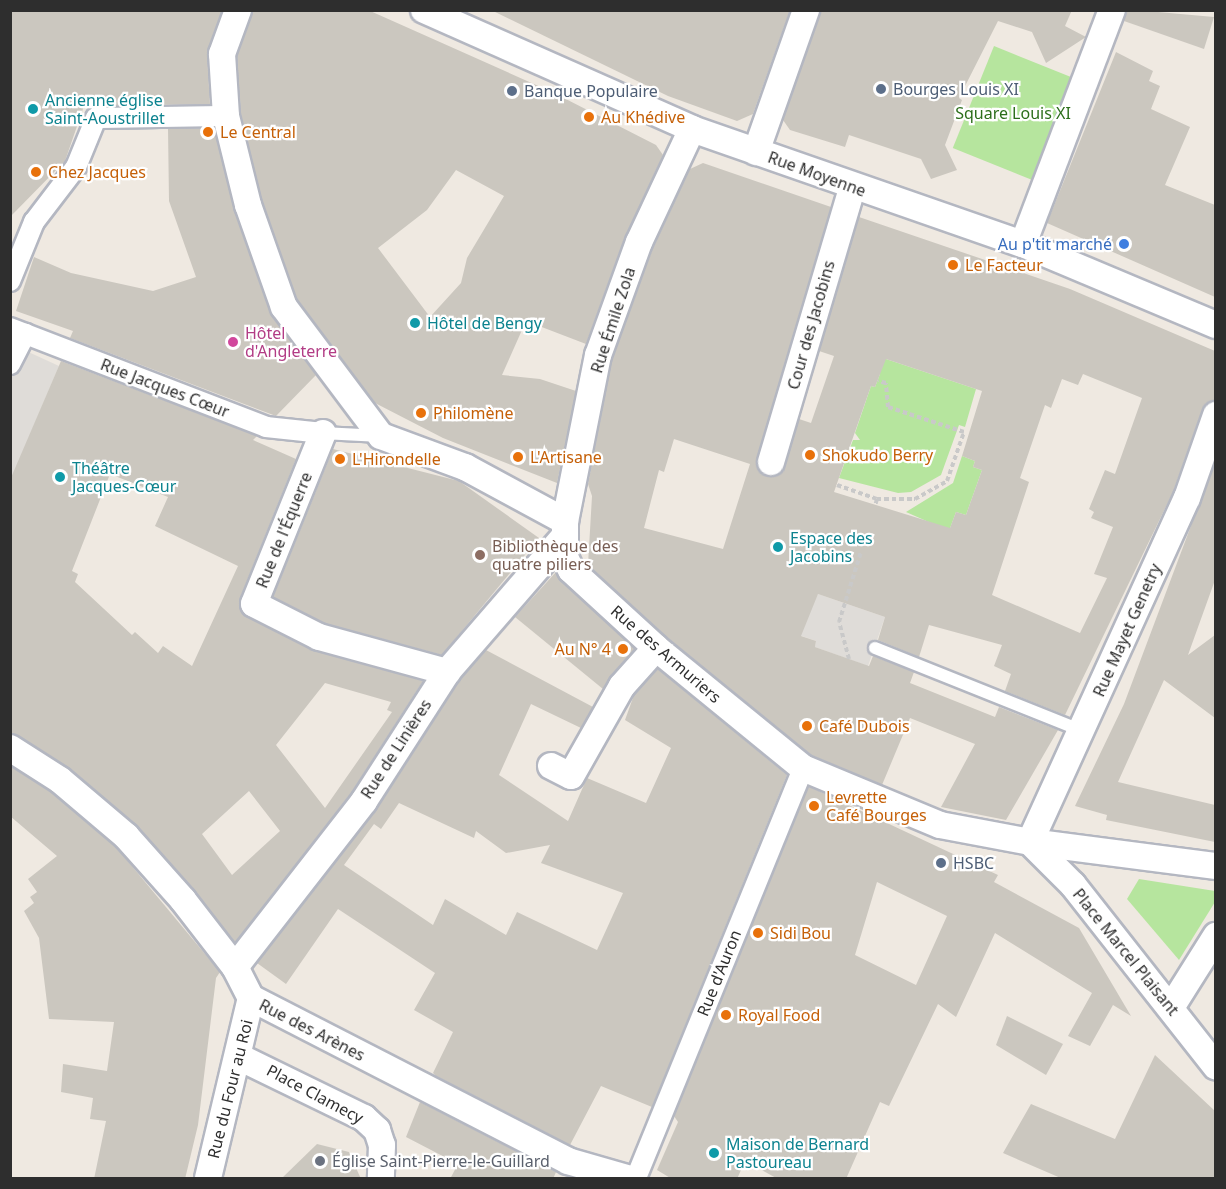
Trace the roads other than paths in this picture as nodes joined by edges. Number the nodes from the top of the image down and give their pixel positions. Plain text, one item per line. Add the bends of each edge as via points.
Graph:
1 (238, 10) edge
2 (424, 10) edge
3 (806, 10) edge
4 (1112, 10) edge
5 (226, 116) junction
6 (692, 129) junction
7 (756, 152) junction
8 (852, 188) junction
9 (1023, 244) junction
10 (10, 281) edge
11 (1215, 325) edge
12 (18, 331) edge
13 (10, 364) edge
14 (1215, 415) edge
15 (322, 433) junction
16 (381, 436) junction
17 (771, 462) dead end
18 (565, 529) junction
19 (656, 648) junction
20 (875, 648) dead end
21 (447, 672) junction
22 (1082, 731) junction
23 (10, 747) edge
24 (551, 766) dead end
25 (803, 768) junction
26 (1030, 842) junction
27 (1215, 866) edge
28 (1215, 936) edge
29 (235, 968) junction
30 (251, 998) junction
31 (1172, 1006) junction
32 (238, 1057) junction
33 (1215, 1067) edge
34 (208, 1179) edge
35 (381, 1179) edge
36 (627, 1179) edge
37 (636, 1179) edge

1 - 5 street via 222,54
2 - 6 street, Rue Moyenne
3 - 7 street
4 - 9 street
5 - 10 street via 96,118 76,167 34,222
5 - 16 street via 248,205 284,307
6 - 7 street, Rue Moyenne
6 - 18 street, Rue Émile Zola via 639,242 598,355
7 - 8 street, Rue Moyenne
8 - 9 street, Rue Moyenne
8 - 17 street, Cour des Jacobins
9 - 11 street, Rue Moyenne
12 - 13 street
12 - 15 street, Rue Jacques Cœur via 266,427
14 - 22 street, Rue Mayet Genetry via 1187,498
15 - 16 lane
15 - 21 street, Rue de l'Équerre via 254,604 319,637
16 - 18 street via 465,466
18 - 19 street, Rue des Armuriers via 571,570
18 - 21 street, Rue de Linières
19 - 24 street via 622,686 571,776
19 - 25 street, Rue des Armuriers
20 - 22 lane
21 - 29 street, Rue de Linières via 364,801
22 - 26 street, Rue Mayet Genetry
23 - 29 street, Rue des Arènes via 60,780 126,836 183,900
25 - 26 street, Rue des Armuriers via 940,825
25 - 37 street, Rue d'Auron
26 - 27 street, Rue des Armuriers
26 - 31 street, Place Marcel Plaisant via 1073,885
28 - 31 street
29 - 30 street, Rue des Arènes
30 - 32 street, Rue du Four au Roi
30 - 36 street, Rue des Arènes via 568,1161
31 - 33 street, Place Marcel Plaisant
32 - 34 street, Rue du Four au Roi
32 - 35 street, Place Clamecy via 364,1118 377,1130 382,1145

